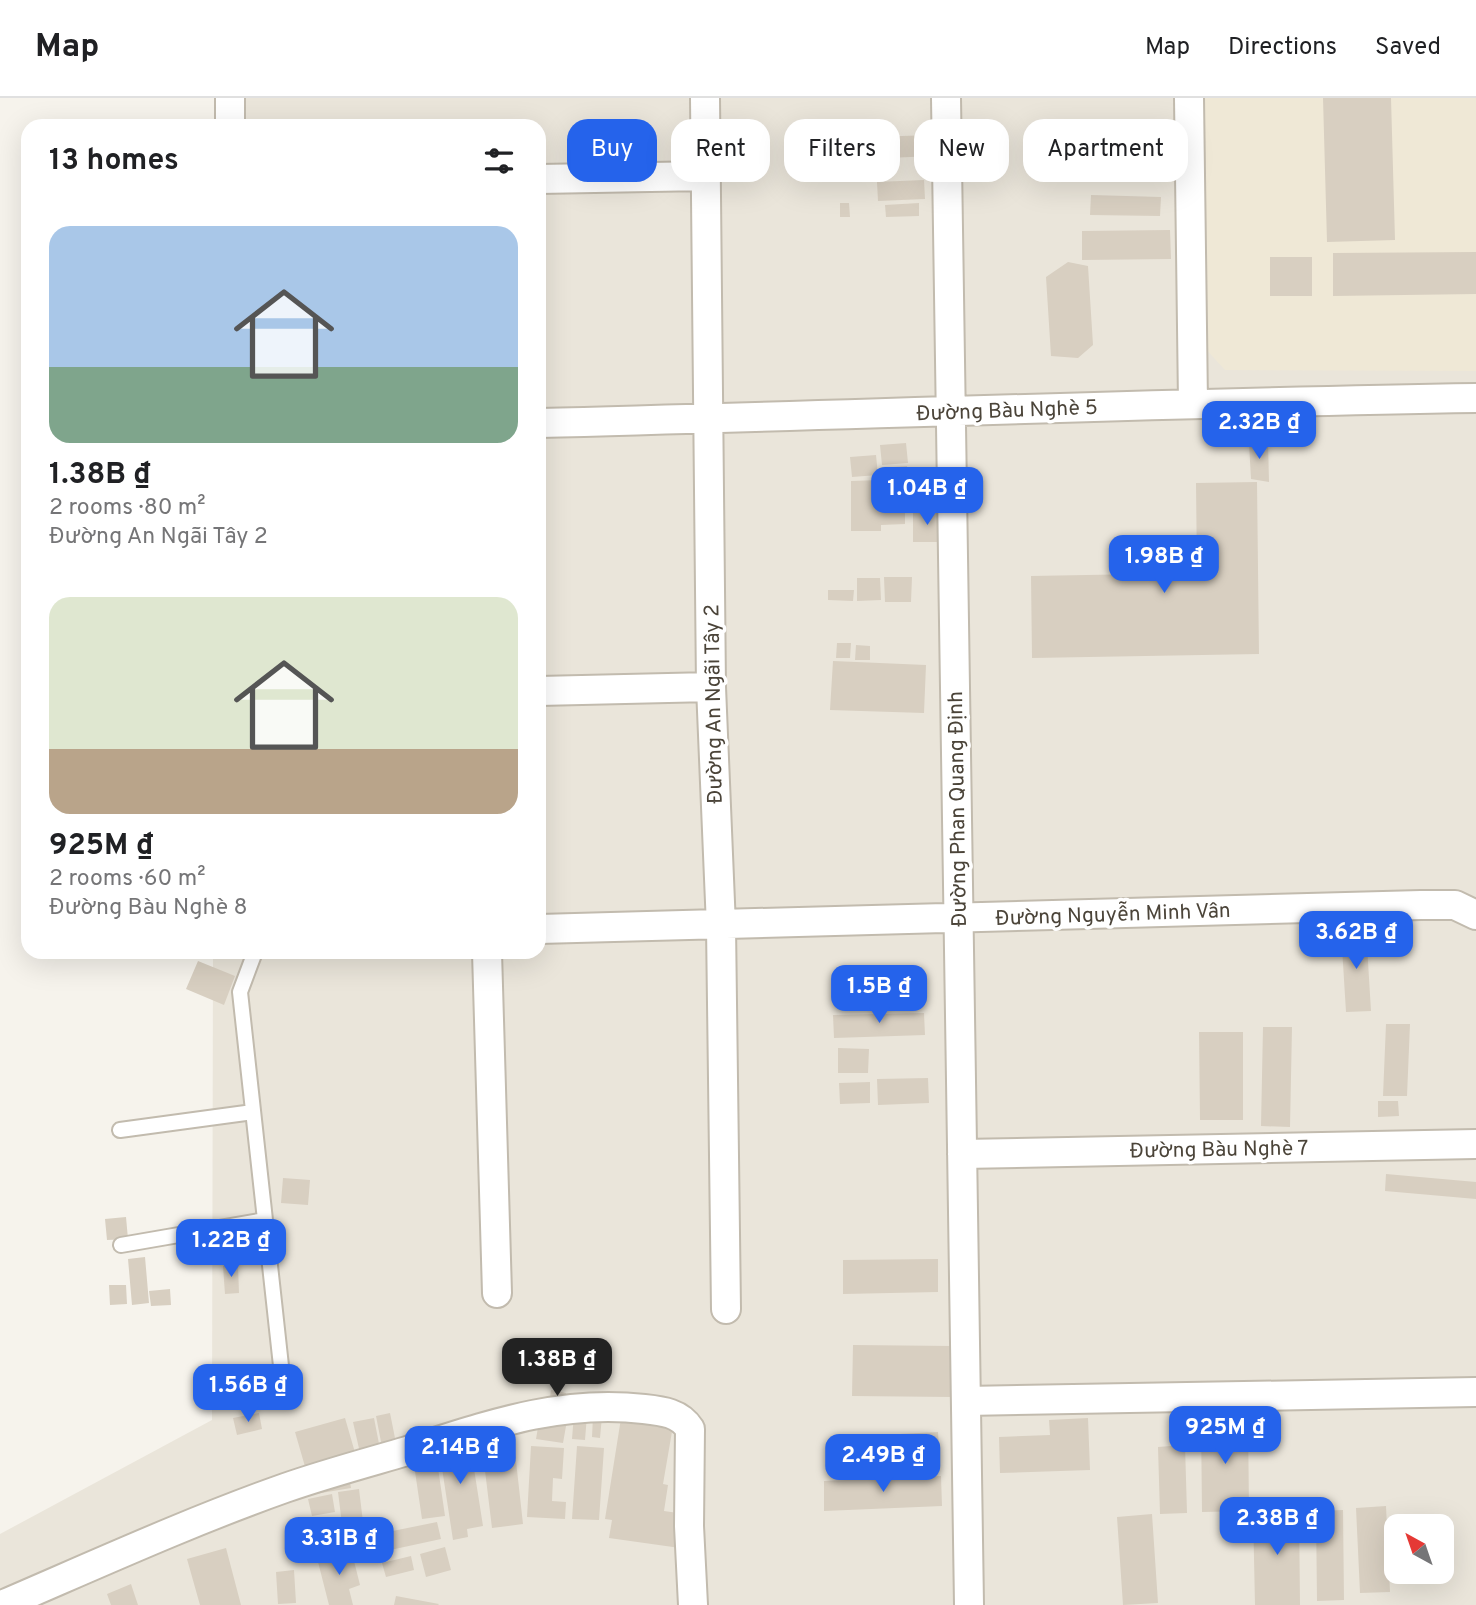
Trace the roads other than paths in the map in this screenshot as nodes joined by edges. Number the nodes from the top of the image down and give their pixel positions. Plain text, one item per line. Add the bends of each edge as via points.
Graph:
1 (230, 98) edge
2 (705, 98) edge
3 (946, 98) edge
4 (1189, 98) edge
5 (230, 119) edge
6 (705, 119) edge
7 (671, 177) edge
8 (546, 179) edge
9 (706, 182) edge
10 (1476, 398) edge
11 (1194, 403) junction
12 (951, 413) junction
13 (710, 419) junction
14 (546, 423) edge
15 (711, 687) junction
16 (546, 691) edge
17 (1476, 915) edge
18 (959, 919) junction
19 (721, 926) junction
20 (546, 929) edge
21 (252, 959) edge
22 (487, 959) edge
23 (253, 1112) junction
24 (120, 1130) dead end
25 (1476, 1144) edge
26 (962, 1154) junction
27 (265, 1220) junction
28 (121, 1245) dead end
29 (497, 1293) dead end
30 (726, 1309) dead end
31 (283, 1384) dead end
32 (1476, 1391) edge
33 (966, 1401) junction
34 (2, 1605) edge
35 (694, 1605) edge
36 (969, 1605) edge

1 - 5 street
2 - 6 street, Đường An Ngãi Tây 2
3 - 12 street, Đường Phan Quang Định
4 - 11 street
7 - 8 street
9 - 13 street, Đường An Ngãi Tây 2
10 - 11 street, Đường Bàu Nghè 5
11 - 12 street, Đường Bàu Nghè 5
12 - 13 street, Đường Bàu Nghè 5
12 - 18 street, Đường Phan Quang Định
13 - 14 street, Đường Bàu Nghè 5
13 - 15 street, Đường An Ngãi Tây 2
15 - 16 street
15 - 19 street, Đường An Ngãi Tây 2
17 - 18 street, Đường Nguyễn Minh Vân via 1455,905 1421,905
18 - 19 street, Đường Nguyễn Minh Vân
18 - 26 street, Đường Phan Quang Định
19 - 20 street, Đường Nguyễn Minh Vân
19 - 30 street, Đường An Ngãi Tây 2
21 - 23 lane via 240,992
22 - 29 street
23 - 24 lane
23 - 27 lane
25 - 26 street, Đường Bàu Nghè 7
26 - 33 street, Đường Phan Quang Định
27 - 28 lane
27 - 31 lane
32 - 33 street
33 - 36 street, Đường Phan Quang Định
34 - 35 street via 285,1488 498,1422 589,1406 657,1410 684,1419 690,1429

